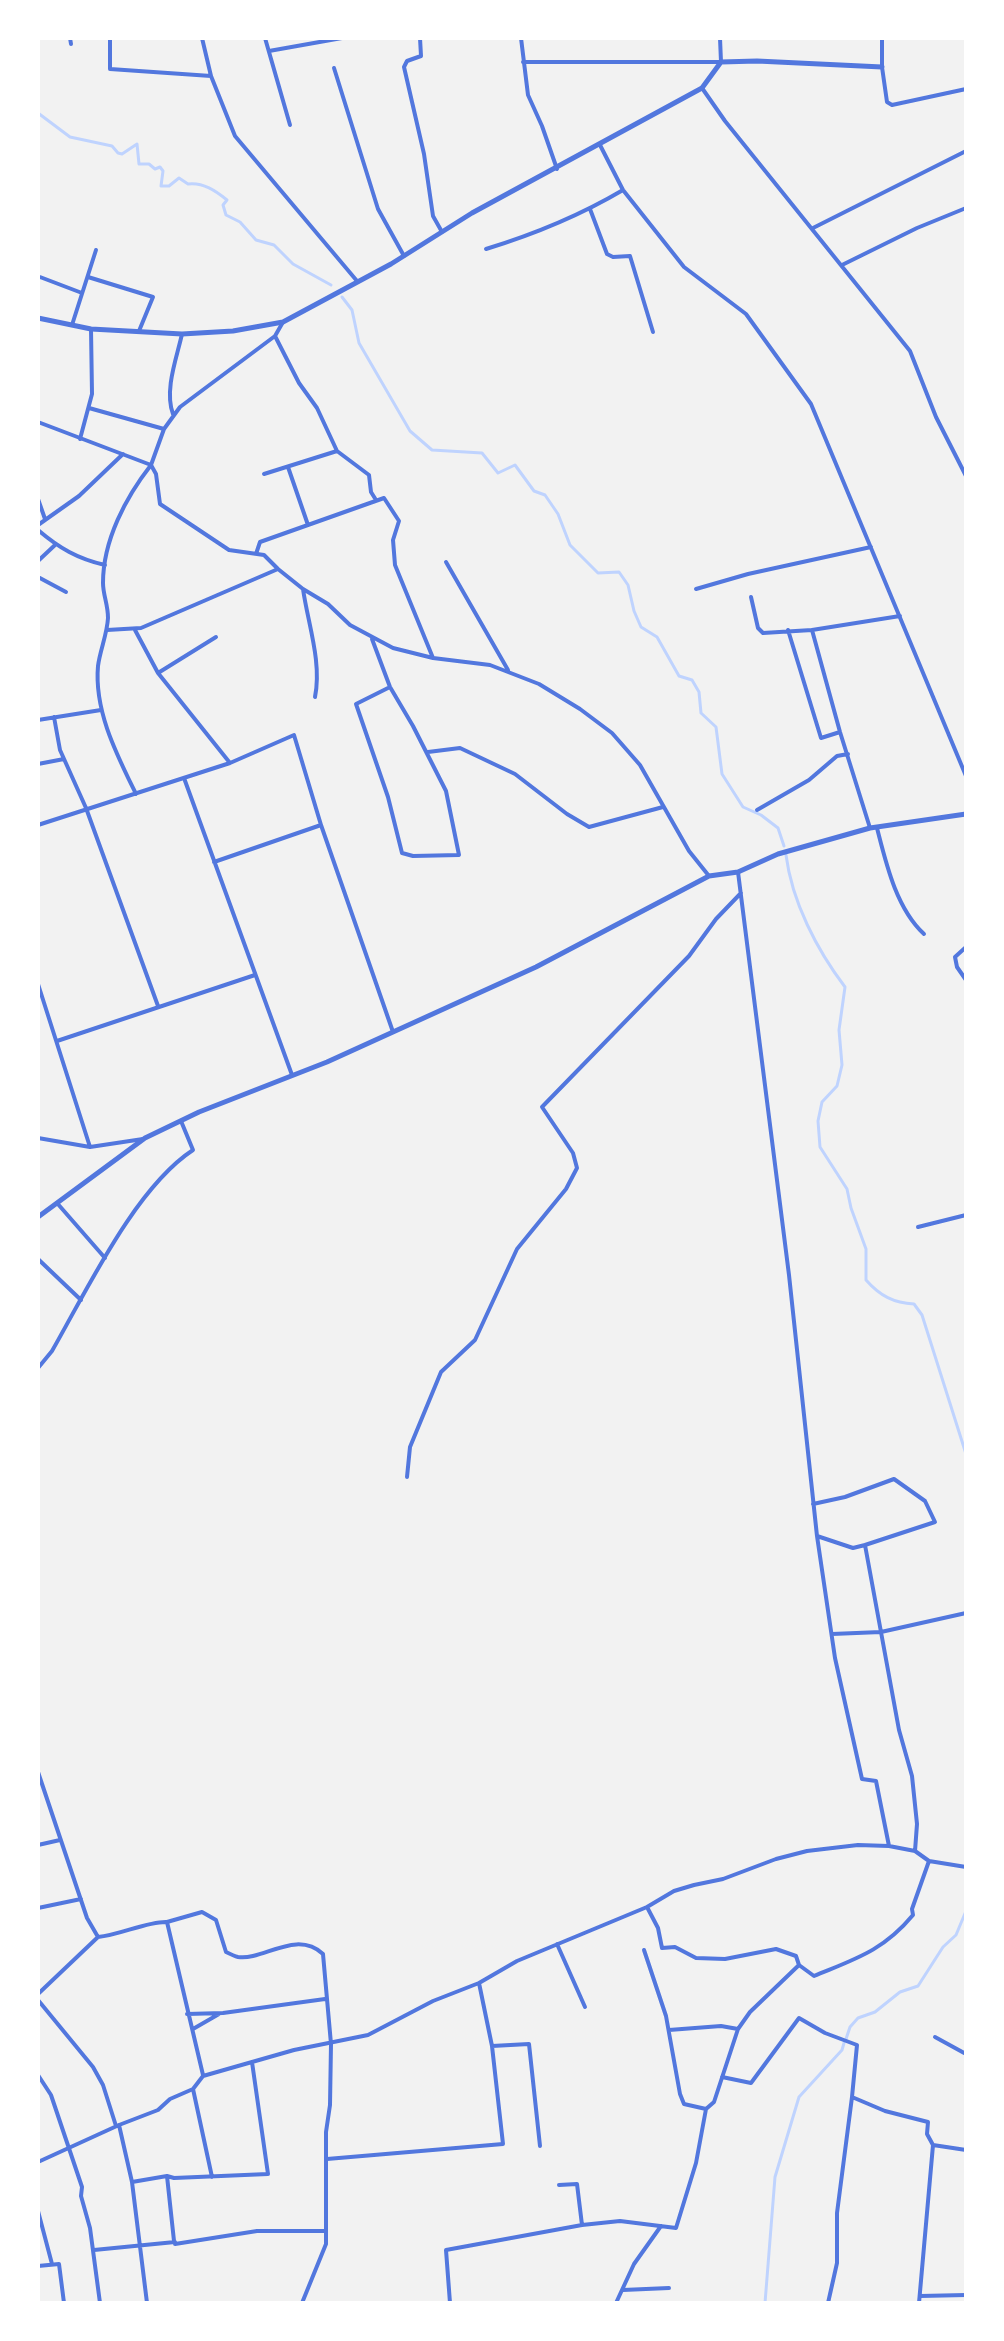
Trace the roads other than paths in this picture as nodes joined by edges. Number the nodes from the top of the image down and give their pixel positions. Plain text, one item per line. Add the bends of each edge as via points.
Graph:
1 (110, 38) edge
2 (202, 38) edge
3 (265, 38) edge
4 (342, 38) edge
5 (420, 38) edge
6 (521, 38) edge
7 (720, 38) edge
8 (882, 38) edge
9 (269, 51) junction
10 (523, 62) junction
11 (721, 62) junction
12 (882, 67) junction
13 (334, 68) dead end
14 (211, 76) junction
15 (702, 88) junction
16 (966, 89) edge
17 (290, 125) dead end
18 (600, 145) junction
19 (966, 151) edge
20 (557, 169) junction
21 (623, 190) junction
22 (965, 208) edge
23 (590, 209) junction
24 (966, 215) edge
25 (813, 228) junction
26 (442, 232) junction
27 (486, 249) dead end
28 (96, 250) dead end
29 (404, 256) junction
30 (842, 265) junction
31 (39, 276) edge
32 (88, 277) junction
33 (358, 282) junction
34 (38, 285) edge
35 (82, 294) junction
36 (38, 318) edge
37 (283, 322) junction
38 (72, 325) junction
39 (91, 329) junction
40 (139, 331) junction
41 (653, 332) dead end
42 (182, 334) junction
43 (275, 336) junction
44 (89, 408) junction
45 (173, 415) junction
46 (38, 422) edge
47 (164, 429) junction
48 (80, 439) junction
49 (337, 451) junction
50 (123, 454) junction
51 (151, 465) junction
52 (288, 466) junction
53 (264, 474) dead end
54 (966, 476) edge
55 (38, 499) edge
56 (376, 500) junction
57 (45, 519) junction
58 (308, 525) junction
59 (38, 527) edge
60 (55, 545) junction
61 (871, 547) junction
62 (256, 554) junction
63 (38, 561) edge
64 (446, 562) dead end
65 (105, 565) junction
66 (278, 569) junction
67 (38, 577) edge
68 (303, 589) junction
69 (696, 589) dead end
70 (66, 592) dead end
71 (751, 597) dead end
72 (901, 616) junction
73 (107, 630) junction
74 (135, 630) junction
75 (788, 630) junction
76 (812, 630) junction
77 (371, 636) junction
78 (216, 637) dead end
79 (433, 658) junction
80 (509, 672) junction
81 (158, 673) junction
82 (390, 687) junction
83 (315, 697) dead end
84 (101, 710) junction
85 (54, 717) junction
86 (38, 720) edge
87 (840, 732) junction
88 (427, 752) junction
89 (848, 754) junction
90 (64, 759) junction
91 (230, 763) junction
92 (38, 764) edge
93 (966, 776) edge
94 (184, 778) junction
95 (136, 794) junction
96 (663, 807) junction
97 (86, 808) junction
98 (757, 810) dead end
99 (966, 814) edge
100 (38, 825) edge
101 (321, 825) junction
102 (873, 827) junction
103 (214, 862) junction
104 (738, 872) junction
105 (709, 876) junction
106 (741, 893) junction
107 (924, 934) dead end
108 (966, 947) edge
109 (255, 975) junction
110 (966, 980) edge
111 (38, 984) edge
112 (158, 1006) junction
113 (393, 1032) junction
114 (57, 1041) junction
115 (292, 1075) junction
116 (181, 1121) junction
117 (38, 1138) edge
118 (145, 1138) junction
119 (90, 1147) junction
120 (57, 1203) junction
121 (966, 1215) edge
122 (38, 1217) edge
123 (918, 1227) dead end
124 (38, 1259) edge
125 (106, 1259) junction
126 (81, 1300) junction
127 (38, 1368) edge
128 (407, 1477) dead end
129 (813, 1504) junction
130 (817, 1536) junction
131 (865, 1545) junction
132 (966, 1613) edge
133 (881, 1632) junction
134 (832, 1634) junction
135 (38, 1772) edge
136 (60, 1840) junction
137 (38, 1845) edge
138 (889, 1846) junction
139 (915, 1851) junction
140 (929, 1861) junction
141 (966, 1867) edge
142 (81, 1899) junction
143 (647, 1907) junction
144 (38, 1908) edge
145 (167, 1922) junction
146 (98, 1937) junction
147 (557, 1944) junction
148 (644, 1950) dead end
149 (799, 1965) junction
150 (479, 1983) junction
151 (38, 1997) edge
152 (325, 1999) junction
153 (585, 2007) dead end
154 (223, 2013) junction
155 (187, 2014) junction
156 (193, 2029) junction
157 (738, 2029) junction
158 (669, 2030) junction
159 (935, 2037) dead end
160 (331, 2044) junction
161 (492, 2046) junction
162 (966, 2054) edge
163 (252, 2062) junction
164 (38, 2075) edge
165 (203, 2076) junction
166 (722, 2076) junction
167 (193, 2089) junction
168 (852, 2097) junction
169 (706, 2109) junction
170 (117, 2126) junction
171 (933, 2145) junction
172 (540, 2146) dead end
173 (69, 2147) junction
174 (966, 2150) edge
175 (327, 2159) junction
176 (38, 2162) edge
177 (167, 2176) junction
178 (212, 2177) junction
179 (132, 2182) junction
180 (559, 2185) dead end
181 (38, 2211) edge
182 (582, 2225) junction
183 (661, 2226) junction
184 (326, 2231) junction
185 (175, 2242) junction
186 (141, 2245) junction
187 (94, 2250) junction
188 (52, 2264) junction
189 (38, 2266) edge
190 (669, 2288) dead end
191 (623, 2290) junction
192 (966, 2295) edge
193 (920, 2296) junction
194 (64, 2303) edge
195 (100, 2303) edge
196 (147, 2303) edge
197 (302, 2303) edge
198 (450, 2303) edge
199 (616, 2303) edge
200 (828, 2303) edge
201 (919, 2303) edge

1 - 14 street via 110,69
2 - 14 street
3 - 9 street
4 - 9 street
5 - 26 street via 421,56 404,67 433,216
6 - 10 street
7 - 11 street
8 - 12 street
9 - 17 street
10 - 11 street
10 - 20 street via 528,95
11 - 12 street
11 - 15 street
12 - 16 street via 887,102 892,105
13 - 29 street via 378,209
14 - 33 street via 235,136
15 - 18 street
15 - 25 street
18 - 20 street
18 - 21 street
19 - 25 street
20 - 26 street
21 - 23 street
21 - 61 street via 684,267 746,314 792,375 811,404
22 - 24 street
22 - 30 street
23 - 27 street
23 - 41 street via 607,254 630,256
25 - 30 street
26 - 29 street
28 - 32 street
29 - 33 street
30 - 54 street via 910,351
31 - 34 street
31 - 35 street
32 - 35 street
32 - 40 street via 153,297
33 - 37 street
35 - 38 street
36 - 38 street
37 - 42 street
37 - 43 street
38 - 39 street
39 - 40 street
39 - 44 street
40 - 42 street
42 - 45 street via 172,381
43 - 45 street
43 - 49 street
44 - 47 street
44 - 48 street
45 - 47 street
46 - 48 street
47 - 51 street
48 - 50 street
49 - 52 street
49 - 56 street via 369,475
50 - 51 street
50 - 57 street via 79,496
51 - 62 street via 160,504 229,550
51 - 65 street via 121,513
52 - 53 street
52 - 58 street
55 - 57 street
56 - 58 street
56 - 79 street via 384,498 399,521 393,540 395,565
57 - 59 street
58 - 62 street via 260,542
59 - 60 street
60 - 63 street
60 - 65 street
61 - 69 street
61 - 72 street
62 - 66 street
64 - 80 street
65 - 73 street
66 - 68 street
66 - 74 street
67 - 70 street
68 - 77 street
68 - 83 street via 316,660
71 - 75 street via 761,632
72 - 76 street
72 - 93 street
73 - 74 street
73 - 84 street via 98,665
74 - 81 street
75 - 76 street
75 - 87 street via 821,738
76 - 87 street
77 - 79 street
77 - 82 street
78 - 81 street
79 - 80 street
80 - 96 street via 539,684 612,733 640,765
81 - 91 street
82 - 88 street
82 - 88 street via 356,704 402,853 459,855 446,791
84 - 85 street
84 - 95 street
85 - 86 street
85 - 90 street
87 - 89 street
88 - 96 street via 460,748 515,774 589,827
89 - 98 street via 837,756 809,780
89 - 102 street
90 - 92 street
90 - 97 street
91 - 94 street
91 - 101 street via 294,735
94 - 95 street
94 - 103 street
95 - 97 street
96 - 105 street
97 - 100 street
97 - 112 street
99 - 102 street
101 - 103 street
101 - 113 street
102 - 104 street via 778,854
102 - 107 street via 891,879
103 - 109 street
104 - 105 street
104 - 106 street
105 - 113 street via 572,950
106 - 128 street via 689,956 542,1107 577,1168 517,1249 475,1340 441,1372 410,1447
106 - 129 street
108 - 110 street via 955,957
109 - 112 street
109 - 115 street
111 - 114 street
112 - 114 street
113 - 115 street
114 - 119 street
115 - 116 street
116 - 118 street
116 - 125 street via 193,1150 149,1192
117 - 119 street
118 - 119 street
118 - 120 street
120 - 122 street
120 - 125 street
121 - 123 street
124 - 126 street
125 - 126 street
126 - 127 street
129 - 130 street
129 - 131 street via 894,1479 925,1501 935,1522
130 - 131 street via 853,1548
130 - 134 street
131 - 133 street
132 - 133 street
133 - 134 street
133 - 139 street via 912,1776
134 - 138 street via 862,1779 876,1781
135 - 136 street
136 - 137 street
136 - 142 street
138 - 139 street
138 - 143 street via 791,1855 674,1891
139 - 140 street
140 - 141 street
140 - 149 street via 913,1915 884,1945 814,1976
142 - 144 street
142 - 146 street
143 - 147 street
143 - 149 street via 662,1948 675,1947 696,1958 725,1959 776,1949 796,1956
145 - 146 street
145 - 152 street via 202,1912 216,1920 226,1952 239,1958 288,1945 318,1949 323,1954
145 - 155 street
146 - 151 street
147 - 150 street
147 - 153 street
148 - 158 street
149 - 157 street
150 - 160 street via 368,2035
150 - 161 street
151 - 170 street via 93,2067
152 - 154 street
152 - 160 street
154 - 155 street
154 - 156 street
155 - 156 street
156 - 165 street
157 - 158 street
157 - 166 street
158 - 169 street via 674,2075 684,2104
159 - 162 street
160 - 163 street
160 - 175 street
161 - 172 street via 529,2044
161 - 175 street via 503,2144
163 - 165 street
163 - 178 street via 268,2174
164 - 173 street via 51,2095
165 - 167 street
166 - 168 street via 751,2083 799,2018 857,2045
166 - 169 street via 714,2102
167 - 170 street
167 - 178 street
168 - 171 street via 928,2122
168 - 200 street via 837,2213 837,2263
169 - 183 street via 676,2228
170 - 173 street
170 - 179 street
171 - 174 street
171 - 193 street
173 - 176 street
173 - 187 street
175 - 184 street
177 - 178 street
177 - 179 street
177 - 185 street
179 - 186 street
180 - 182 street via 577,2184
181 - 188 street
182 - 183 street via 620,2221
182 - 198 street via 446,2250
183 - 191 street
184 - 185 street via 257,2231
184 - 197 street via 326,2244
185 - 186 street
186 - 187 street
186 - 196 street
187 - 195 street
188 - 189 street
188 - 194 street via 59,2264
190 - 191 street
191 - 199 street
192 - 193 street
193 - 201 street

